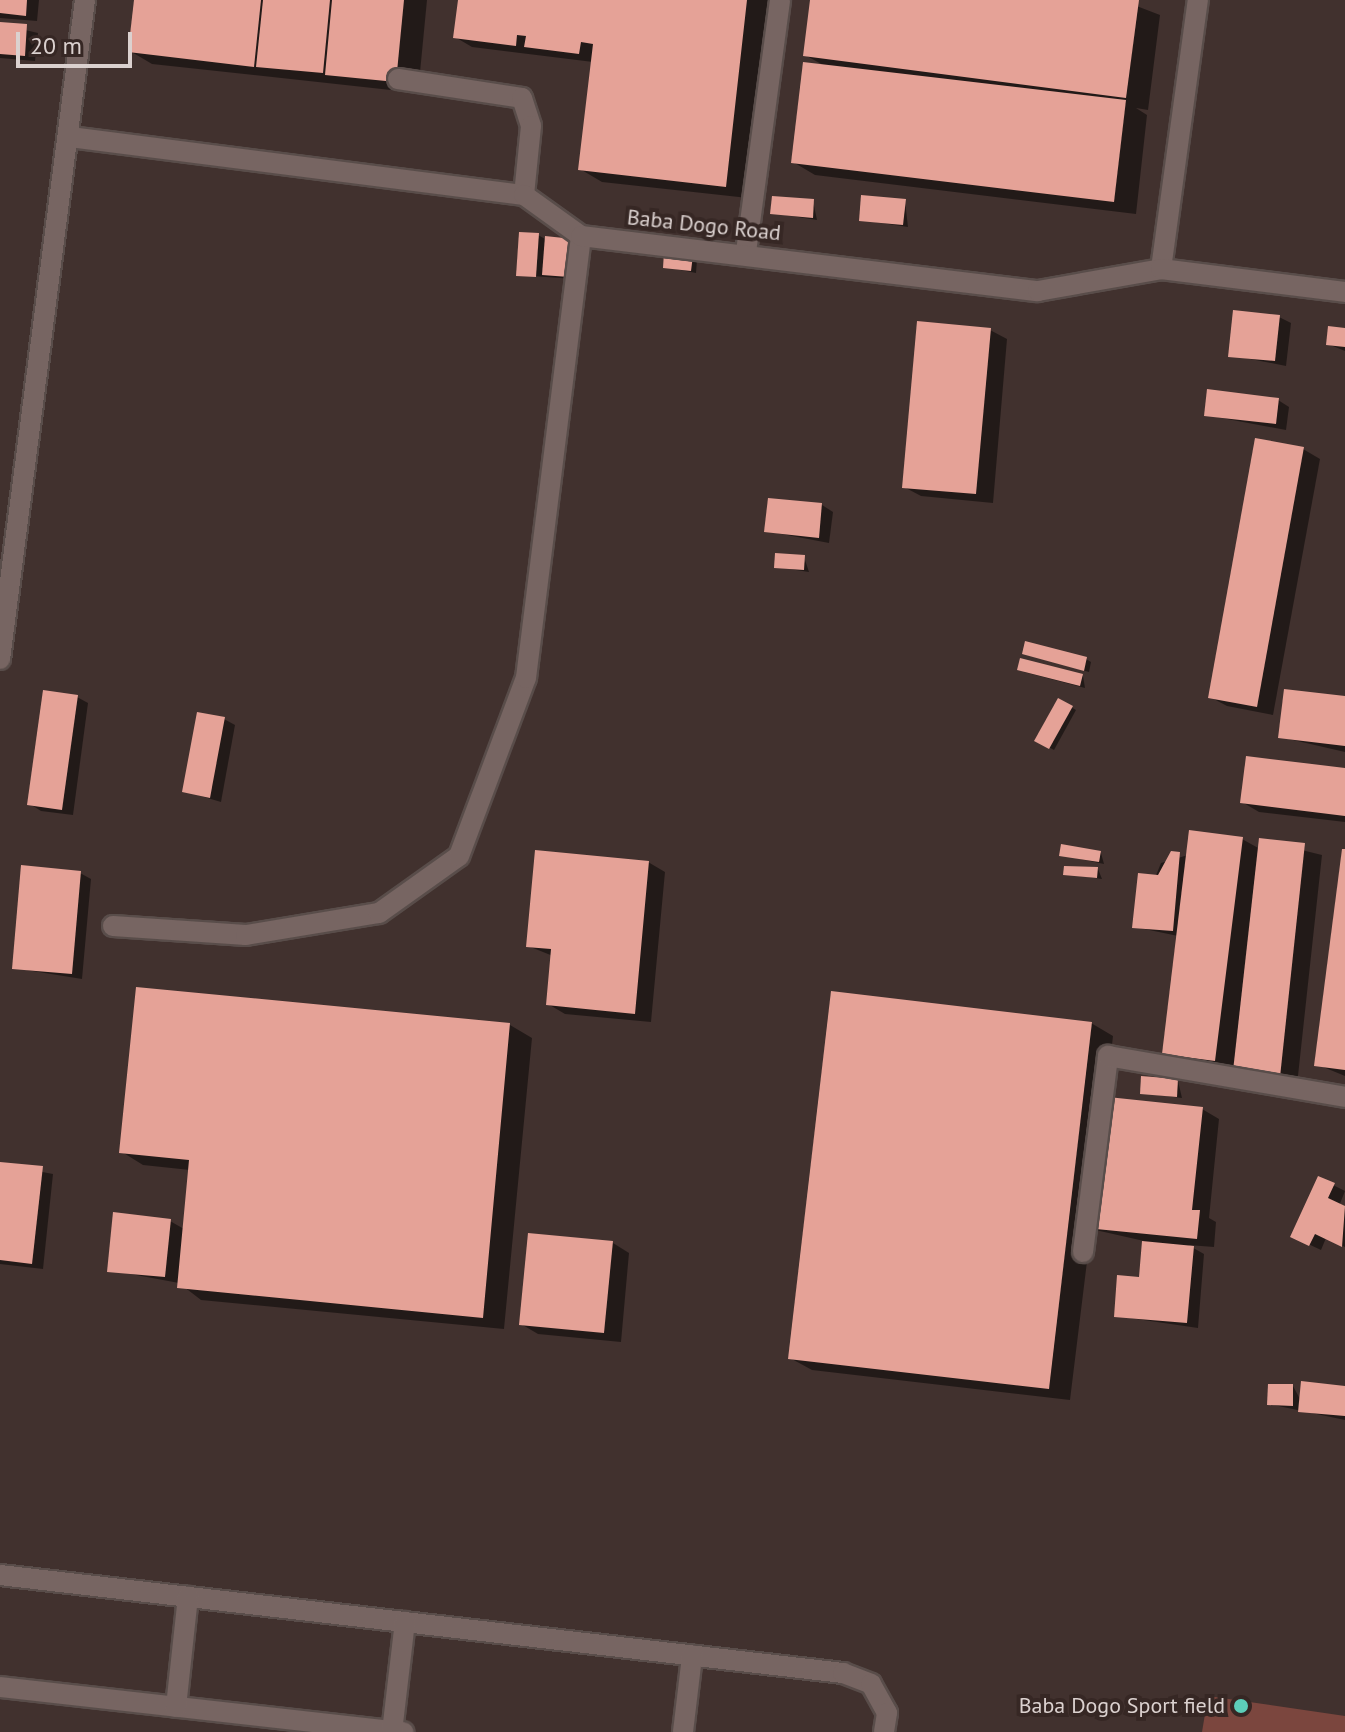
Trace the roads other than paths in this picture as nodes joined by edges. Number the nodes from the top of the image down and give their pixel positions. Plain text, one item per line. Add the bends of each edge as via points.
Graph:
1 (85, 0) edge
2 (780, 0) edge
3 (1198, 0) edge
4 (398, 79) dead end
5 (70, 137) junction
6 (524, 195) junction
7 (581, 236) junction
8 (746, 252) junction
9 (1161, 269) junction
10 (1345, 292) edge
11 (0, 659) edge
12 (113, 926) dead end
13 (1345, 1097) edge
14 (1083, 1252) dead end
15 (0, 1575) edge
16 (188, 1597) junction
17 (405, 1622) junction
18 (692, 1656) junction
19 (0, 1687) edge
20 (176, 1707) junction
21 (396, 1732) edge
22 (683, 1732) edge
23 (884, 1732) edge

1 - 5 street
2 - 8 street
3 - 9 street
4 - 6 street via 522,98 531,126
5 - 6 street
5 - 11 street
6 - 7 street
7 - 8 street, Baba Dogo Road
7 - 12 street via 526,678 459,856 379,913 246,935
8 - 9 street, Baba Dogo Road via 1038,291
9 - 10 street, Baba Dogo Road
13 - 14 street via 1108,1056
15 - 16 street
16 - 17 street
16 - 20 street
17 - 18 street
17 - 21 street
18 - 22 street
18 - 23 street via 843,1673 871,1684 887,1713
19 - 20 street
20 - 21 street

